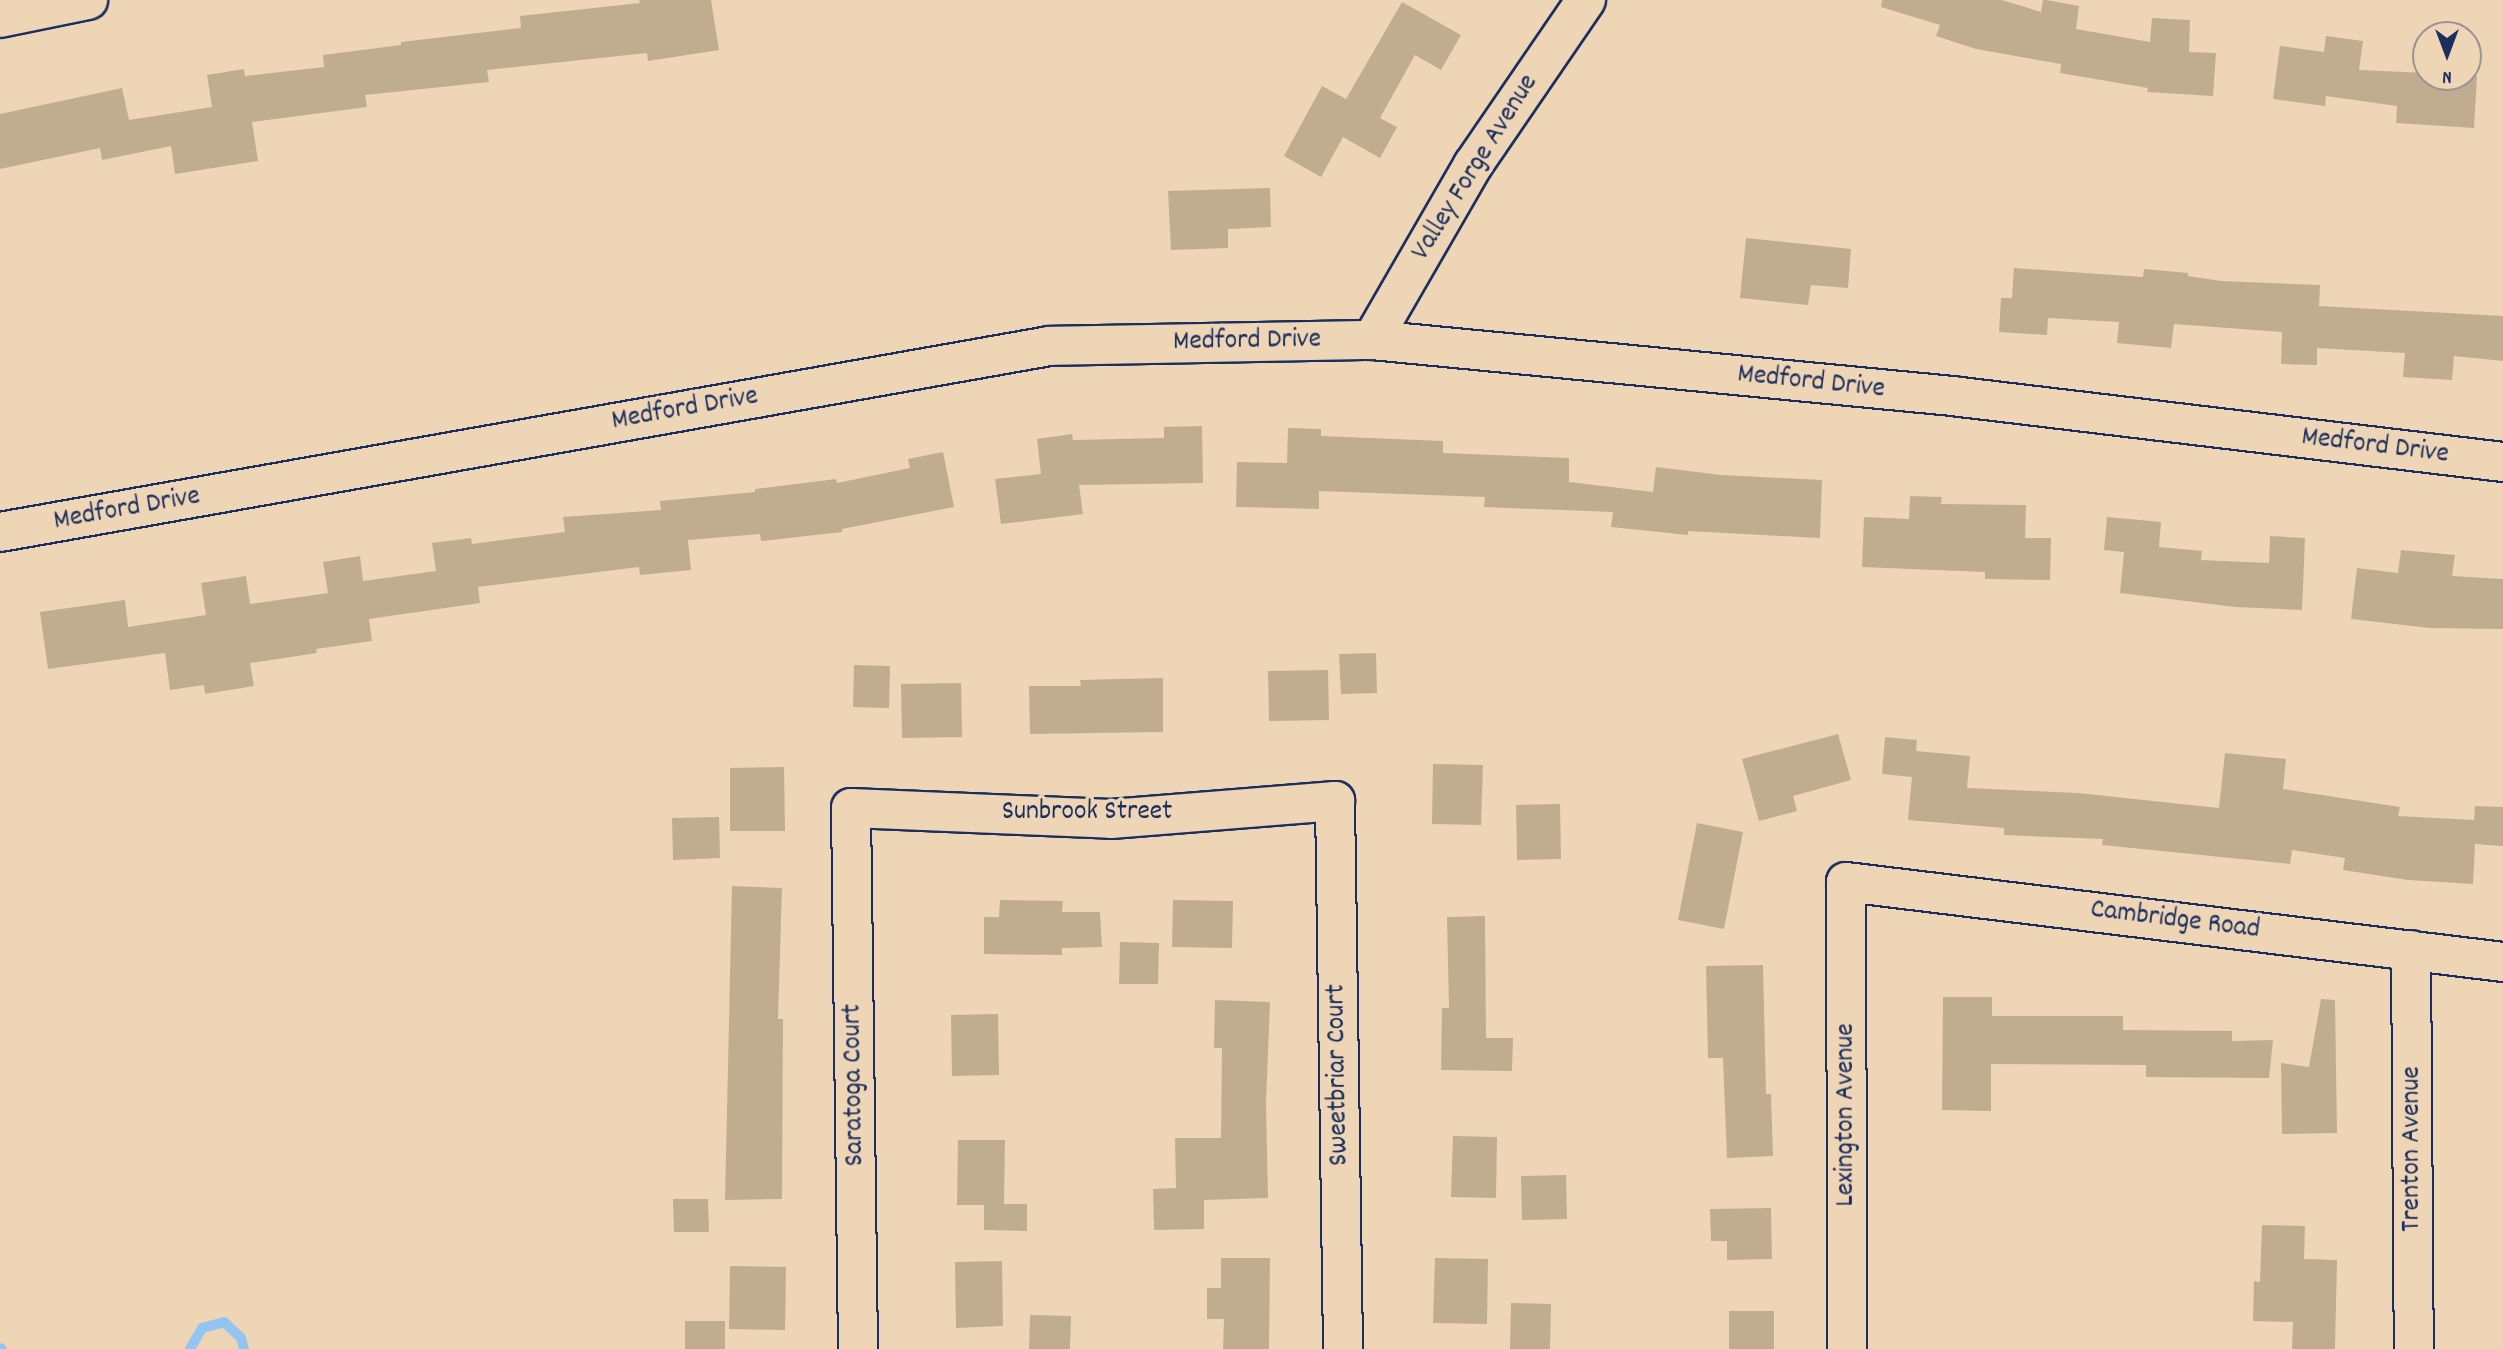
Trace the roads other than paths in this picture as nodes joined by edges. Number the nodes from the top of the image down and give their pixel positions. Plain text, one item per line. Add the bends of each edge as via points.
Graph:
1 (88, 0) edge
2 (1586, 0) edge
3 (0, 18) edge
4 (1372, 340) junction
5 (2503, 462) edge
6 (0, 532) edge
7 (1335, 801) joint
8 (851, 820) joint
9 (1846, 882) joint
10 (2411, 950) junction
11 (2503, 962) edge
12 (859, 1349) edge
13 (1343, 1349) edge
14 (1847, 1349) edge
15 (2414, 1349) edge

1 - 3 street
2 - 4 street, Valley Forge Avenue via 1472,165
4 - 5 street, Medford Drive via 1952,396
4 - 6 street, Medford Drive via 1049,345
7 - 8 street, Sunbrook Street via 1111,819 851,808
7 - 13 street, Sweetbriar Court
8 - 12 street, Saratoga Court
9 - 10 street, Cambridge Road
9 - 14 street, Lexington Avenue
10 - 11 street, Cambridge Road
10 - 15 street, Trenton Avenue

